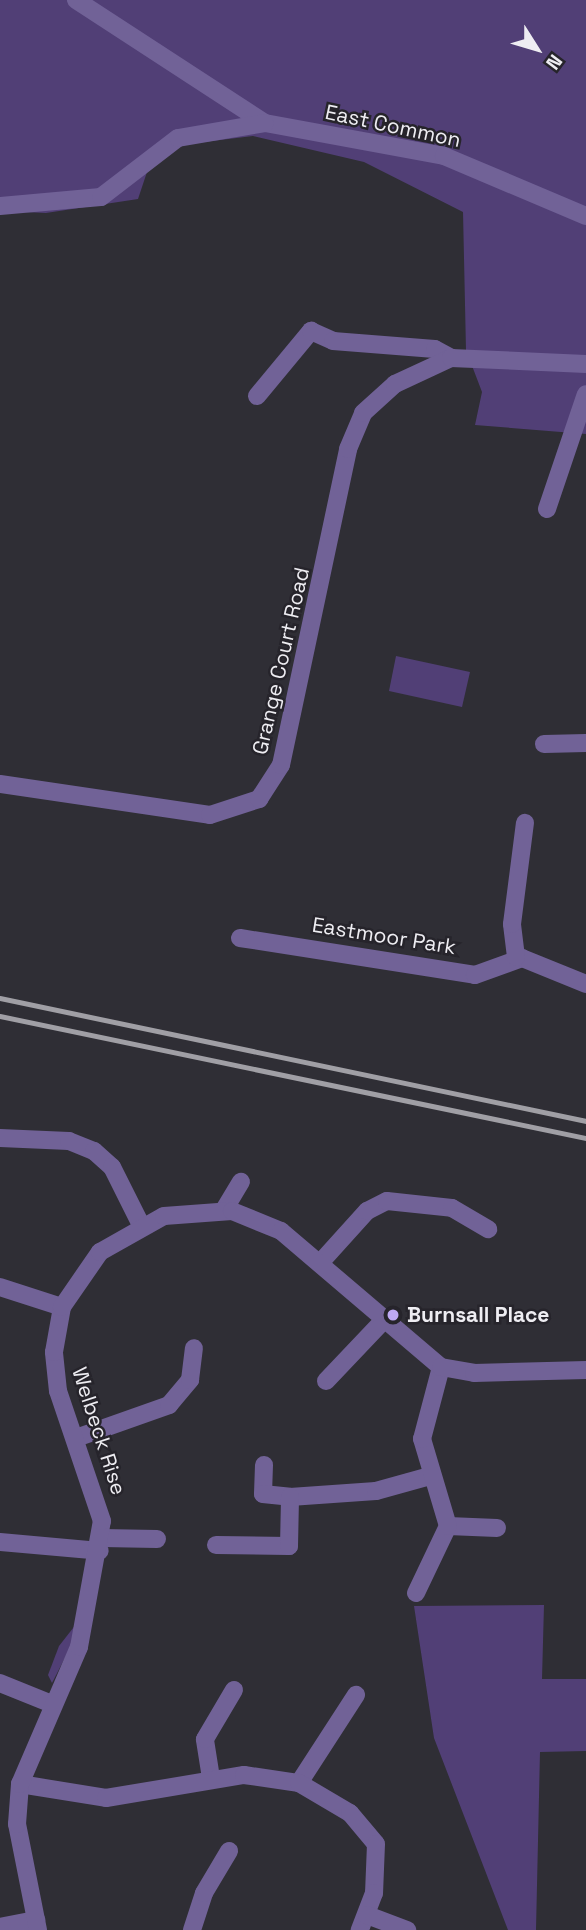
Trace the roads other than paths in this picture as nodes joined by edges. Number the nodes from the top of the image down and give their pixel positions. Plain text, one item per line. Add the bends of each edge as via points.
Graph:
1 (76, 0) edge
2 (265, 123) junction
3 (0, 206) edge
4 (586, 216) edge
5 (451, 358) junction
6 (586, 364) edge
7 (586, 394) edge
8 (257, 396) dead end
9 (547, 509) dead end
10 (586, 743) edge
11 (544, 744) dead end
12 (0, 784) edge
13 (526, 823) dead end
14 (240, 938) dead end
15 (516, 957) junction
16 (586, 984) edge
17 (0, 1138) edge
18 (241, 1182) dead end
19 (224, 1210) junction
20 (141, 1225) junction
21 (488, 1229) dead end
22 (320, 1263) junction
23 (0, 1287) edge
24 (62, 1307) junction
25 (382, 1322) junction
26 (194, 1348) dead end
27 (441, 1367) junction
28 (586, 1370) edge
29 (326, 1381) dead end
30 (76, 1438) junction
31 (264, 1465) dead end
32 (430, 1476) junction
33 (290, 1497) junction
34 (448, 1526) junction
35 (497, 1528) dead end
36 (156, 1539) dead end
37 (0, 1542) edge
38 (101, 1544) junction
39 (216, 1545) dead end
40 (416, 1593) dead end
41 (0, 1683) edge
42 (234, 1690) dead end
43 (356, 1695) dead end
44 (52, 1704) junction
45 (211, 1778) junction
46 (299, 1783) junction
47 (20, 1784) junction
48 (229, 1851) dead end
49 (363, 1922) edge
50 (37, 1925) edge
51 (0, 1927) edge
52 (192, 1930) edge
53 (407, 1930) edge

1 - 2 street, East Common
2 - 3 street, East Common via 178,138 101,197
2 - 4 street, East Common via 444,156
5 - 6 street
5 - 8 street via 435,349 333,341 311,331
5 - 12 street, Grange Court Road via 377,397 352,432 281,765 259,799 210,815
7 - 9 street
10 - 11 street
13 - 15 street via 512,924
14 - 15 street, Eastmoor Park via 475,975
15 - 16 street
17 - 20 street via 69,1141 94,1150 112,1167
18 - 19 street
19 - 20 street, Welbeck Rise via 182,1211
19 - 22 street, Welbeck Rise via 268,1223
20 - 24 street, Welbeck Rise via 113,1242 84,1269
21 - 22 street via 452,1208 387,1201 367,1211
22 - 25 street, Welbeck Rise
23 - 24 street
24 - 30 street, Welbeck Rise via 54,1375
25 - 27 street, Welbeck Rise
25 - 29 street
26 - 30 street via 190,1380 169,1405
27 - 28 street via 474,1373
27 - 32 street via 422,1422
30 - 38 street, Welbeck Rise via 101,1506
31 - 33 street via 263,1494
32 - 33 street via 376,1491
32 - 34 street
33 - 39 street via 289,1546
34 - 35 street
34 - 40 street via 441,1549
36 - 38 street
37 - 38 street
38 - 44 street, Welbeck Rise via 79,1647
41 - 44 street
42 - 45 street via 205,1739
43 - 46 street
44 - 47 street, Welbeck Rise
45 - 46 street via 244,1775
45 - 47 street via 106,1798
46 - 49 street via 372,1833 379,1858
47 - 50 street, Welbeck Rise via 17,1824
48 - 52 street via 204,1893
49 - 53 street
50 - 51 street

